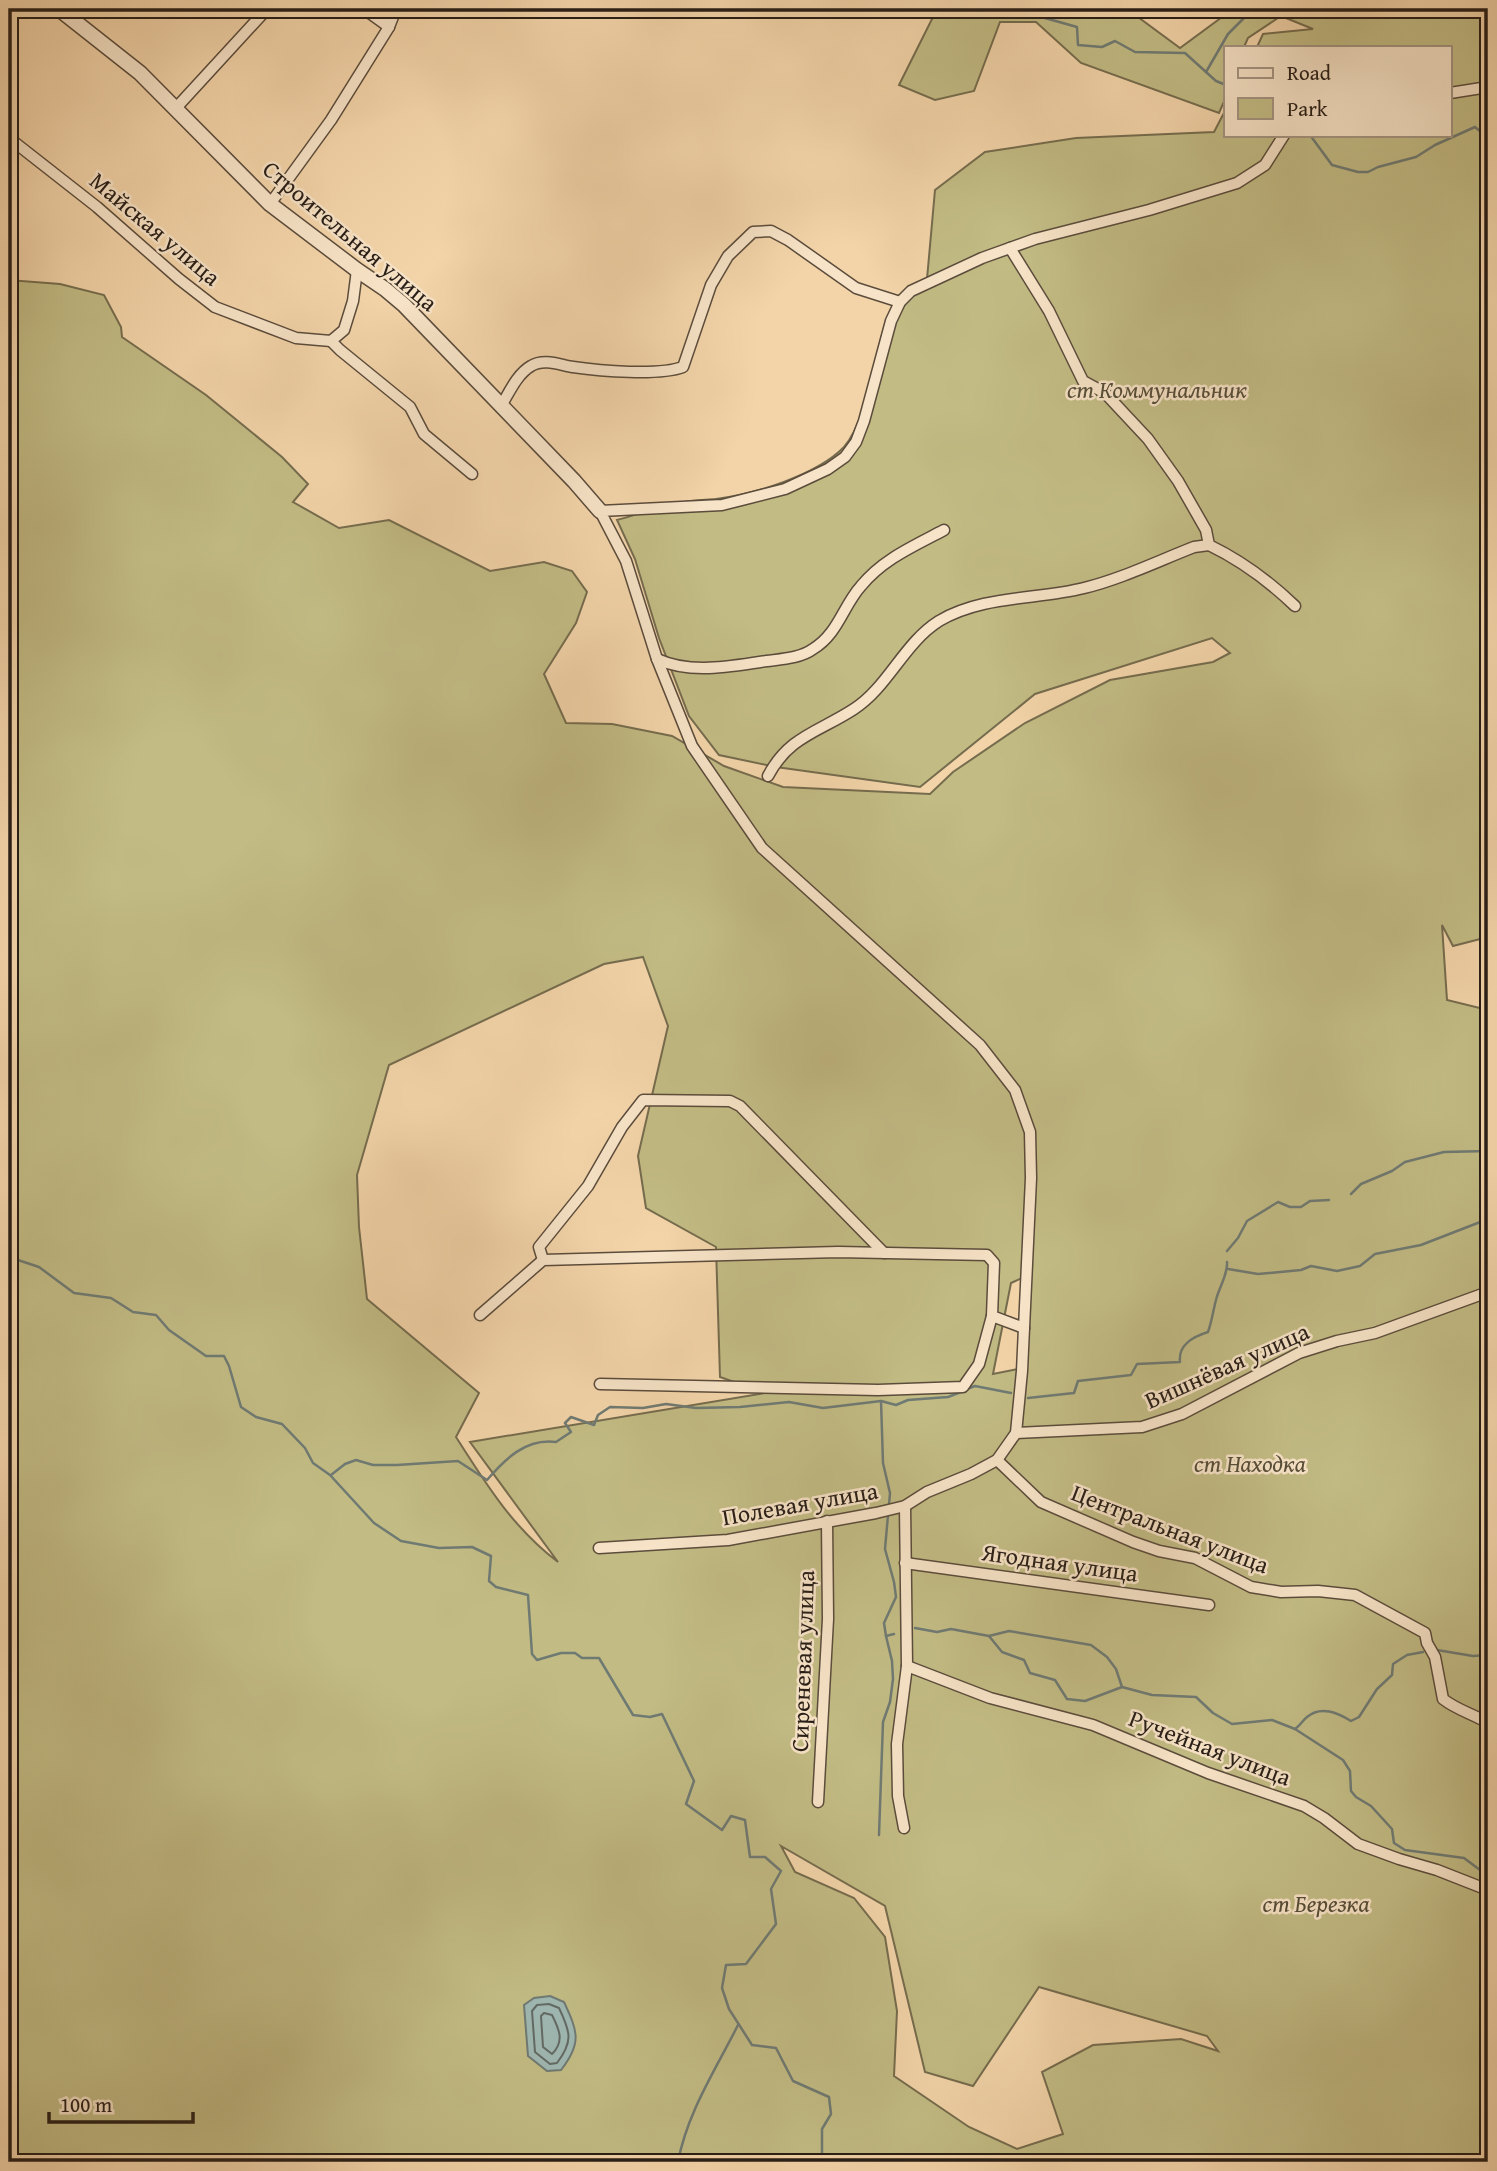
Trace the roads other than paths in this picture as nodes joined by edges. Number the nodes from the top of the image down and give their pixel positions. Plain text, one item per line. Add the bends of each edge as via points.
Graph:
1 (267, 9) edge
2 (364, 9) edge
3 (396, 9) edge
4 (67, 11) edge
5 (389, 27) junction
6 (1488, 87) edge
7 (1452, 93) edge
8 (176, 108) junction
9 (1283, 136) edge
10 (9, 138) edge
11 (270, 204) junction
12 (1010, 248) junction
13 (357, 270) junction
14 (900, 302) junction
15 (331, 341) junction
16 (501, 406) junction
17 (472, 474) dead end
18 (600, 511) junction
19 (944, 530) dead end
20 (1209, 545) junction
21 (1296, 606) dead end
22 (657, 659) junction
23 (768, 776) dead end
24 (884, 1253) junction
25 (543, 1260) junction
26 (1488, 1292) edge
27 (480, 1315) dead end
28 (992, 1316) junction
29 (1024, 1328) junction
30 (600, 1384) dead end
31 (1016, 1433) junction
32 (998, 1460) junction
33 (901, 1507) junction
34 (827, 1521) junction
35 (598, 1548) dead end
36 (905, 1563) junction
37 (1209, 1605) dead end
38 (907, 1666) junction
39 (1488, 1723) edge
40 (818, 1802) dead end
41 (904, 1828) dead end
42 (1488, 1890) edge

1 - 8 street
2 - 5 street
3 - 5 street
4 - 8 street, Строительная улица
5 - 11 street via 331,120
6 - 7 street
8 - 11 street, Строительная улица
9 - 12 street via 1265,164 1237,183
10 - 15 street, Майская улица via 215,307 296,338
11 - 13 street, Строительная улица
12 - 14 street via 911,291
12 - 20 street via 1049,311 1083,381 1105,393 1148,439 1178,481 1206,530
13 - 15 street via 344,330
13 - 16 street, Строительная улица via 404,305
14 - 16 street via 856,288 771,231 753,232 728,257 711,285 683,367 632,371 544,361 530,366
14 - 18 street via 856,442 828,470 785,489 722,505
15 - 17 street via 410,407 424,434
16 - 18 street, Строительная улица
18 - 22 street via 626,561
19 - 22 street via 874,571 835,628 812,650 718,668 670,665
20 - 21 street via 1266,579
20 - 23 street via 1087,587 1051,596 1023,596 939,621 868,698 792,743
22 - 29 street via 692,746 762,848 980,1045 1015,1090 1030,1132
24 - 25 street
24 - 25 street via 740,1107 730,1101 643,1100 588,1186 538,1247
24 - 28 street via 986,1255 994,1263
25 - 27 street
26 - 31 street, Вишнёвая улица via 1375,1333 1299,1353 1182,1414 1142,1427
28 - 29 street
28 - 30 street via 979,1364 963,1387 878,1390
29 - 31 street
31 - 32 street
32 - 33 street, Полевая улица
32 - 39 street, Центральная улица via 1041,1502 1133,1542 1195,1558 1251,1587 1355,1595 1425,1633 1443,1699
33 - 34 street, Полевая улица
33 - 36 street
34 - 35 street, Полевая улица via 727,1540
34 - 40 street, Сиреневая улица via 828,1631
36 - 37 street, Ягодная улица
36 - 38 street
38 - 41 street via 897,1744
38 - 42 street, Ручейная улица via 990,1698 1093,1725 1304,1806 1358,1844

